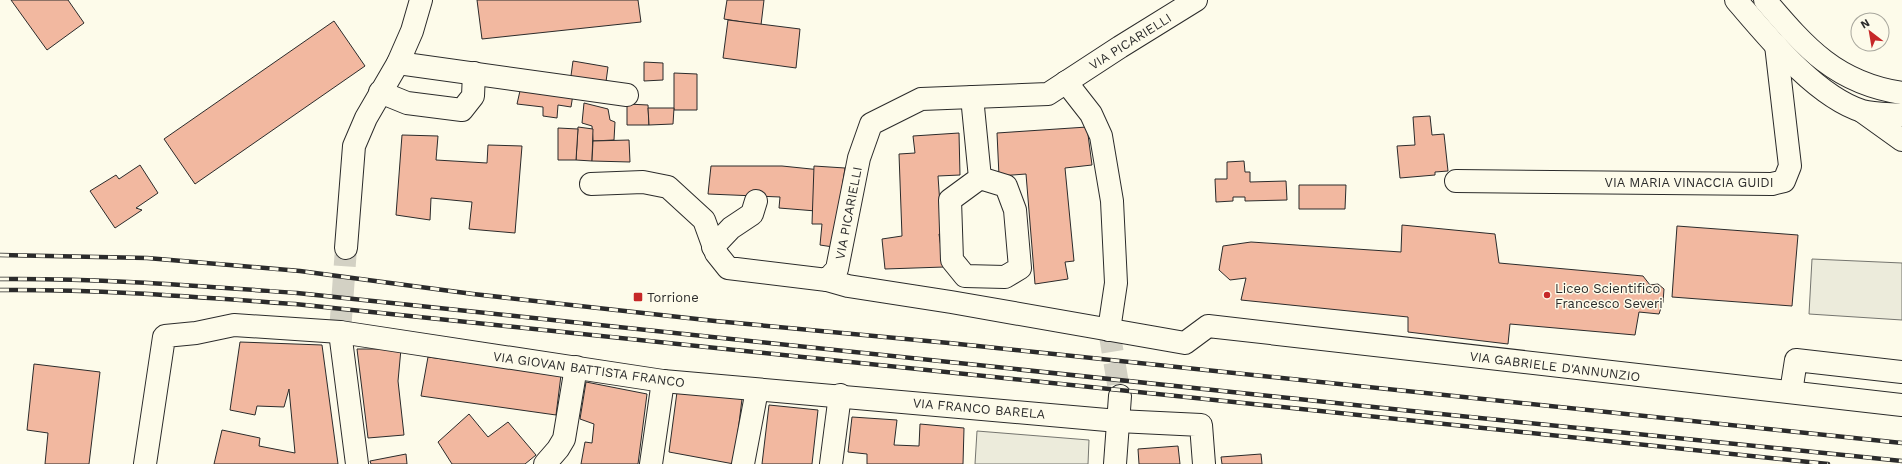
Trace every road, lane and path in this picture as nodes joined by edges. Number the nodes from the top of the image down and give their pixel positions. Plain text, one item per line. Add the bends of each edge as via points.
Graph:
1 (421, 0) edge
2 (1196, 0) edge
3 (1736, 0) edge
4 (1765, 0) edge
5 (1776, 45) junction
6 (398, 63) junction
7 (474, 73) junction
8 (1066, 82) junction
9 (380, 92) junction
10 (1902, 93) edge
11 (627, 95) dead end
12 (972, 97) junction
13 (1863, 112) junction
14 (1902, 115) edge
15 (1902, 140) edge
16 (980, 178) junction
17 (1456, 181) dead end
18 (591, 184) dead end
19 (756, 201) dead end
20 (346, 248) tunnel mouth
21 (710, 256) junction
22 (827, 280) junction
23 (1108, 330) junction
24 (340, 332) junction
25 (576, 368) junction
26 (1902, 372) edge
27 (664, 381) junction
28 (757, 390) junction
29 (1791, 392) junction
30 (840, 396) junction
31 (1120, 396) tunnel mouth
32 (1902, 405) edge
33 (1118, 421) junction
34 (549, 463) edge
35 (145, 464) edge
36 (357, 464) edge
37 (651, 464) edge
38 (743, 464) edge
39 (831, 464) edge
40 (1115, 464) edge
41 (1204, 464) edge

1 - 6 street via 412,31
2 - 8 street, VIA PICARIELLI
3 - 5 street
4 - 10 street via 1823,61 1863,84
5 - 13 street via 1818,87
5 - 17 street, VIA MARIA VINACCIA GUIDI via 1790,166 1784,181 1764,184
6 - 7 street
6 - 9 street
7 - 9 street via 473,96 462,110 407,103
7 - 11 street
8 - 12 street, VIA PICARIELLI via 1048,94
8 - 23 street via 1091,114 1101,136 1112,201 1116,283
9 - 20 street via 354,146
12 - 16 street
12 - 22 street, VIA PICARIELLI via 921,99 871,124 859,158 837,269
13 - 14 street
13 - 15 street
16 - 16 street via 1006,186 1015,210 1020,268 1005,277 965,276 952,260 950,200
18 - 21 street via 643,182 668,187 704,220
19 - 21 street via 752,214 731,228
21 - 22 street via 716,253 728,268
22 - 23 street via 848,286
23 - 29 street, VIA GABRIELE D'ANNUNZIO via 1185,343 1208,326
24 - 25 street, VIA GIOVAN BATTISTA FRANCO
24 - 35 street, VIA GIOVAN BATTISTA FRANCO via 234,325 165,336
24 - 36 street
25 - 27 street, VIA GIOVAN BATTISTA FRANCO
25 - 34 street via 564,439
26 - 29 street via 1796,360
27 - 28 street, VIA GIOVAN BATTISTA FRANCO
27 - 37 street
28 - 30 street, VIA GIOVAN BATTISTA FRANCO
28 - 38 street
29 - 32 street, VIA GABRIELE D'ANNUNZIO
30 - 33 street, VIA FRANCO BARELA
30 - 39 street
31 - 33 street
33 - 40 street
33 - 41 street, VIA FRANCO BARELA via 1201,425

